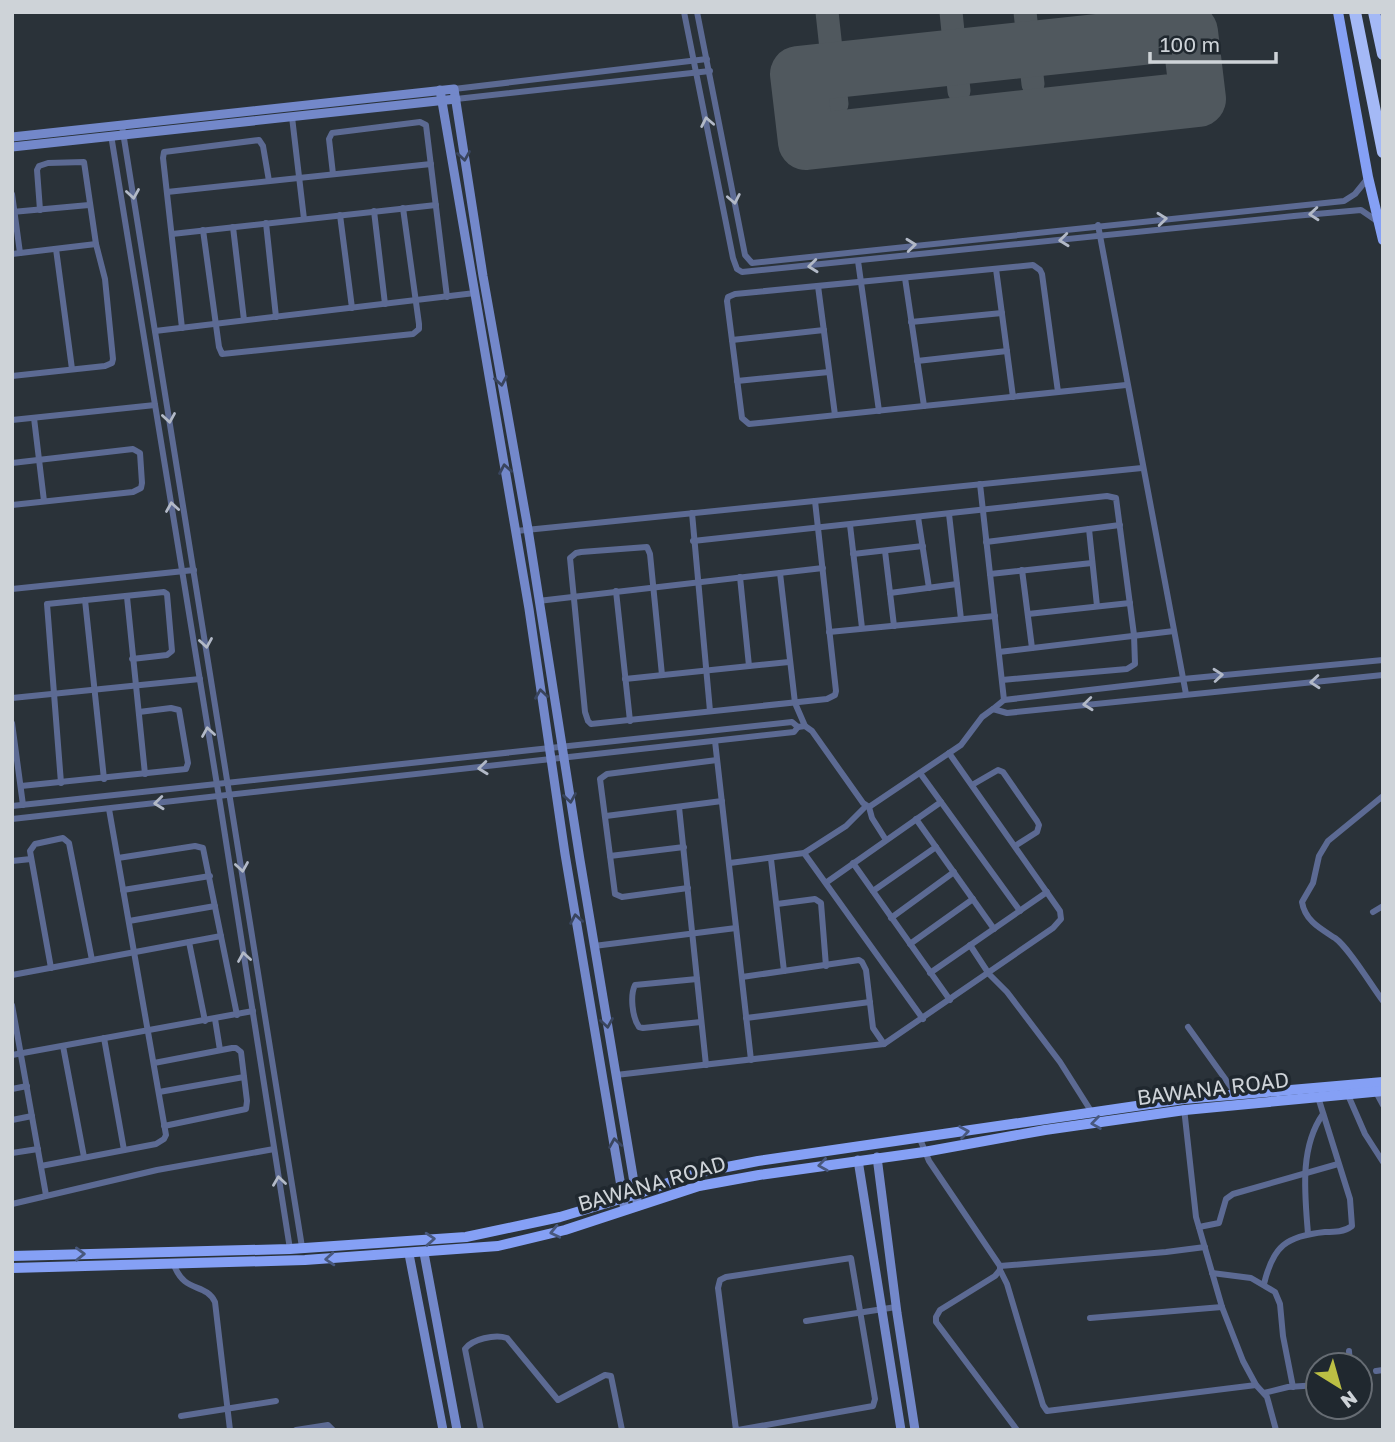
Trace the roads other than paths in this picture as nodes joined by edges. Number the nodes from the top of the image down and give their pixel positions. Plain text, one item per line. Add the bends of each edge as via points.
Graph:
1 (684, 12) edge
2 (697, 12) edge
3 (1338, 12) edge
4 (1355, 12) edge
5 (1374, 12) edge
6 (1383, 54) edge
7 (707, 59) junction
8 (694, 61) junction
9 (710, 71) junction
10 (697, 72) junction
11 (454, 89) junction
12 (440, 90) junction
13 (456, 99) junction
14 (442, 101) junction
15 (292, 117) junction
16 (123, 130) junction
17 (110, 132) junction
18 (12, 137) edge
19 (12, 147) edge
20 (1383, 152) edge
21 (430, 164) junction
22 (333, 174) junction
23 (1368, 177) junction
24 (301, 178) junction
25 (269, 181) junction
26 (167, 192) junction
27 (12, 194) edge
28 (89, 205) junction
29 (436, 205) junction
30 (403, 208) junction
31 (40, 210) junction
32 (374, 211) junction
33 (13, 212) edge
34 (340, 215) junction
35 (304, 219) junction
36 (1379, 222) junction
37 (266, 223) junction
38 (1097, 225) junction
39 (233, 227) junction
40 (204, 230) junction
41 (172, 234) junction
42 (1099, 237) junction
43 (1383, 240) edge
44 (96, 244) junction
45 (56, 249) junction
46 (16, 253) edge
47 (858, 261) junction
48 (996, 269) junction
49 (905, 278) junction
50 (861, 282) junction
51 (818, 286) junction
52 (475, 293) junction
53 (447, 297) junction
54 (416, 300) junction
55 (385, 304) junction
56 (352, 308) junction
57 (1002, 313) junction
58 (276, 317) junction
59 (244, 320) junction
60 (911, 322) junction
61 (216, 324) junction
62 (182, 328) junction
63 (824, 330) junction
64 (155, 331) junction
65 (732, 340) junction
66 (1007, 351) junction
67 (917, 361) junction
68 (72, 369) junction
69 (829, 372) junction
70 (12, 376) edge
71 (737, 381) junction
72 (1126, 385) junction
73 (1058, 392) junction
74 (1013, 397) junction
75 (155, 404) junction
76 (924, 406) junction
77 (879, 411) junction
78 (835, 415) junction
79 (34, 418) junction
80 (12, 420) edge
81 (39, 460) junction
82 (12, 463) edge
83 (1142, 468) junction
84 (980, 484) junction
85 (44, 501) junction
86 (815, 501) junction
87 (12, 505) edge
88 (982, 510) junction
89 (692, 513) junction
90 (949, 514) junction
91 (918, 517) junction
92 (850, 525) junction
93 (1120, 525) junction
94 (819, 528) junction
95 (528, 529) junction
96 (1089, 529) junction
97 (516, 531) junction
98 (693, 541) junction
99 (986, 542) junction
100 (923, 546) junction
101 (885, 551) junction
102 (853, 554) junction
103 (1092, 563) junction
104 (823, 568) junction
105 (194, 570) junction
106 (1021, 570) junction
107 (182, 572) junction
108 (780, 573) junction
109 (990, 574) junction
110 (740, 577) junction
111 (697, 582) junction
112 (957, 584) junction
113 (654, 587) junction
114 (929, 588) junction
115 (12, 589) edge
116 (616, 591) junction
117 (890, 593) junction
118 (574, 595) junction
119 (127, 597) junction
120 (85, 600) junction
121 (538, 601) junction
122 (1130, 603) junction
123 (1097, 606) junction
124 (1027, 614) junction
125 (995, 616) junction
126 (961, 620) junction
127 (894, 626) junction
128 (862, 628) junction
129 (1174, 631) junction
130 (829, 632) junction
131 (1134, 635) junction
132 (1032, 648) junction
133 (999, 652) junction
134 (132, 659) junction
135 (1383, 660) edge
136 (789, 662) junction
137 (749, 666) junction
138 (706, 671) junction
139 (662, 675) junction
140 (1383, 675) edge
141 (200, 679) junction
142 (625, 679) junction
143 (1183, 679) junction
144 (1002, 680) junction
145 (135, 685) junction
146 (94, 690) junction
147 (53, 694) junction
148 (1186, 694) junction
149 (12, 698) edge
150 (1004, 700) junction
151 (795, 703) junction
152 (993, 709) junction
153 (710, 711) junction
154 (138, 712) junction
155 (631, 720) junction
156 (12, 723) edge
157 (802, 727) junction
158 (715, 741) junction
159 (562, 747) junction
160 (549, 748) junction
161 (949, 753) junction
162 (564, 759) junction
163 (551, 760) junction
164 (717, 760) junction
165 (15, 769) edge
166 (920, 773) junction
167 (145, 774) junction
168 (104, 779) junction
169 (61, 783) junction
170 (229, 783) junction
171 (217, 785) junction
172 (972, 785) junction
173 (21, 786) junction
174 (231, 796) junction
175 (1383, 796) edge
176 (219, 797) junction
177 (722, 801) junction
178 (941, 802) junction
179 (23, 805) junction
180 (12, 806) edge
181 (679, 807) junction
182 (867, 807) junction
183 (109, 809) junction
184 (606, 817) junction
185 (12, 819) edge
186 (916, 819) junction
187 (886, 840) junction
188 (1015, 846) junction
189 (684, 847) junction
190 (936, 847) junction
191 (804, 853) junction
192 (610, 856) junction
193 (118, 858) junction
194 (31, 859) junction
195 (771, 859) junction
196 (12, 861) edge
197 (730, 863) junction
198 (853, 863) junction
199 (954, 872) junction
200 (210, 876) junction
201 (827, 882) junction
202 (688, 888) junction
203 (123, 890) junction
204 (873, 891) junction
205 (1047, 892) junction
206 (973, 899) junction
207 (776, 904) junction
208 (215, 906) junction
209 (1383, 906) edge
210 (1020, 911) junction
211 (1373, 912) dead end
212 (891, 918) junction
213 (129, 921) junction
214 (736, 928) junction
215 (994, 929) junction
216 (693, 934) junction
217 (221, 936) junction
218 (189, 942) junction
219 (910, 944) junction
220 (970, 945) junction
221 (594, 946) junction
222 (134, 953) junction
223 (92, 960) junction
224 (826, 965) junction
225 (51, 968) junction
226 (784, 971) junction
227 (930, 973) junction
228 (989, 974) junction
229 (12, 975) edge
230 (742, 977) junction
231 (696, 979) junction
232 (950, 1000) junction
233 (1383, 1001) edge
234 (870, 1002) junction
235 (12, 1006) edge
236 (253, 1011) junction
237 (237, 1015) junction
238 (746, 1018) junction
239 (215, 1019) junction
240 (923, 1019) junction
241 (205, 1021) junction
242 (701, 1022) junction
243 (1188, 1027) dead end
244 (148, 1030) junction
245 (104, 1038) junction
246 (884, 1044) junction
247 (63, 1046) junction
248 (220, 1050) junction
249 (21, 1053) junction
250 (12, 1055) edge
251 (751, 1060) junction
252 (154, 1063) junction
253 (706, 1065) junction
254 (615, 1075) junction
255 (244, 1077) junction
256 (1383, 1082) edge
257 (27, 1086) junction
258 (12, 1088) edge
259 (1379, 1092) edge
260 (159, 1093) junction
261 (1236, 1094) junction
262 (1348, 1094) junction
263 (1318, 1097) junction
264 (1184, 1105) junction
265 (1383, 1105) edge
266 (1091, 1111) junction
267 (1322, 1114) junction
268 (32, 1116) junction
269 (12, 1120) edge
270 (164, 1126) junction
271 (920, 1139) junction
272 (38, 1149) junction
273 (274, 1149) junction
274 (124, 1150) junction
275 (924, 1152) junction
276 (12, 1153) edge
277 (84, 1157) junction
278 (877, 1157) junction
279 (858, 1160) junction
280 (1383, 1162) edge
281 (1338, 1164) junction
282 (41, 1166) junction
283 (1304, 1174) junction
284 (46, 1195) junction
285 (638, 1200) junction
286 (624, 1204) junction
287 (12, 1205) edge
288 (1199, 1227) junction
289 (1308, 1234) junction
290 (302, 1247) junction
291 (1205, 1247) junction
292 (290, 1249) junction
293 (424, 1253) junction
294 (409, 1254) junction
295 (12, 1256) edge
296 (174, 1265) junction
297 (12, 1268) edge
298 (1000, 1268) junction
299 (1212, 1273) junction
300 (1264, 1284) junction
301 (896, 1307) junction
302 (1222, 1307) junction
303 (882, 1310) junction
304 (860, 1313) junction
305 (1090, 1318) dead end
306 (806, 1321) dead end
307 (1256, 1385) junction
308 (1304, 1386) edge
309 (1293, 1387) junction
310 (1264, 1393) junction
311 (276, 1401) dead end
312 (228, 1409) junction
313 (181, 1416) dead end
314 (230, 1430) edge
315 (298, 1430) edge
316 (334, 1430) edge
317 (443, 1430) edge
318 (457, 1430) edge
319 (481, 1430) edge
320 (622, 1430) edge
321 (737, 1430) edge
322 (901, 1430) edge
323 (915, 1430) edge
324 (1017, 1430) edge
325 (1276, 1430) edge

1 - 8 street
2 - 7 street
3 - 23 main road
4 - 20 highway
5 - 6 highway
7 - 8 street
7 - 9 street
8 - 10 street
8 - 11 street
9 - 10 street
9 -> 38 street via 745,255 752,263
10 - 13 street
47 -> 10 street via 748,273 737,269
11 - 12 street
11 - 13 street
12 - 14 street
12 - 16 street
13 - 14 street
13 -> 95 street
14 - 15 street
14 - 52 street
15 - 16 street
15 - 24 street
16 - 17 street
16 -> 64 street
17 - 18 street
17 - 19 street
17 - 75 street
21 - 22 street
21 - 22 street via 427,128 421,122 332,133
21 - 29 street
22 - 24 street
23 - 36 main road
38 -> 23 street via 1344,201
24 - 25 street
24 - 35 street
25 - 26 street
25 - 26 street via 263,146 253,139 164,152
26 - 41 street
27 - 33 street
28 - 31 street
28 - 31 street via 84,162 43,163 37,170
28 - 44 street
29 - 30 street
29 - 53 street
30 - 32 street
30 - 54 street
31 - 33 street
32 - 34 street
32 - 55 street
33 - 46 street
34 - 35 street
34 - 56 street
35 - 37 street
36 -> 42 street via 1361,210
36 - 43 main road
37 - 39 street
37 - 58 street
38 - 42 street
39 - 40 street
39 - 59 street
40 - 41 street
40 - 61 street
41 - 62 street
42 -> 47 street
42 - 72 street
44 - 45 street
44 - 68 street via 105,279 113,359 109,365
45 - 46 street
45 - 68 street
47 - 50 street
48 - 49 street
48 - 57 street
48 - 73 street via 1033,265 1040,270
49 - 50 street
49 - 60 street
50 - 51 street
50 - 77 street
51 - 63 street
51 - 65 street via 731,295 727,301
52 - 53 street
97 -> 52 street
53 - 54 street
54 - 55 street
54 - 61 street via 419,329 413,334 225,354 220,351
55 - 56 street
56 - 58 street
57 - 60 street
57 - 66 street
58 - 59 street
59 - 61 street
60 - 67 street
61 - 62 street
62 - 64 street
63 - 65 street
63 - 69 street
64 -> 105 street
65 - 71 street
66 - 67 street
66 - 74 street
67 - 76 street
68 - 70 street
69 - 71 street
69 - 78 street
71 - 78 street via 746,423
72 - 73 street
72 - 83 street
73 - 74 street
74 - 76 street
75 - 79 street
107 -> 75 street
76 - 77 street
77 - 78 street
79 - 80 street
79 - 81 street
81 - 82 street
81 - 85 street
81 - 85 street via 133,449 141,457 138,491
83 - 84 street
83 - 129 street
84 - 86 street
84 - 88 street
85 - 87 street
86 - 89 street
86 - 94 street
88 - 90 street
88 - 93 street via 1113,496
88 - 99 street
89 - 95 street
89 - 98 street
90 - 91 street
90 - 112 street
91 - 92 street
91 - 100 street
92 - 94 street
92 - 102 street
93 - 96 street
93 - 122 street
94 - 98 street
94 - 104 street
95 - 97 street
95 - 121 street
96 - 99 street
96 - 103 street
160 -> 97 street
98 - 111 street
99 - 109 street
100 - 101 street
100 - 114 street
101 - 102 street
101 - 117 street
102 - 128 street
103 - 106 street
103 - 123 street
104 - 108 street
104 - 130 street
105 - 107 street
105 -> 170 street
106 - 109 street
106 - 124 street
107 - 115 street
107 - 141 street
108 - 110 street
108 - 136 street
109 - 125 street
110 - 111 street
110 - 137 street
111 - 113 street
111 - 138 street
112 - 114 street
112 - 126 street
113 - 116 street
113 - 118 street via 647,547 581,552 570,558
113 - 139 street
114 - 117 street
116 - 118 street
116 - 142 street
117 - 127 street
118 - 121 street
118 - 155 street via 588,722
119 - 120 street
119 - 134 street
119 - 134 street via 167,594 173,647 167,655
120 - 146 street
120 - 147 street via 47,604
121 - 159 street
122 - 123 street
122 - 131 street
123 - 124 street
124 - 132 street
125 - 126 street
125 - 133 street
126 - 127 street
127 - 128 street
128 - 130 street
129 - 131 street
129 - 143 street
130 - 151 street via 835,695
131 - 132 street
131 - 144 street via 1136,660 1127,669
132 - 133 street
133 - 144 street
134 - 145 street
143 -> 135 street
136 - 137 street
136 - 151 street
137 - 138 street
138 - 139 street
138 - 153 street
139 - 142 street
140 -> 148 street
141 - 145 street
171 -> 141 street
142 - 155 street
143 - 148 street
143 - 150 street
144 - 150 street
145 - 146 street
145 - 154 street
146 - 147 street
146 - 168 street
147 - 149 street
147 - 169 street
148 -> 152 street via 1010,712
150 - 152 street
151 - 153 street
151 - 157 street
152 - 161 street
153 - 155 street
154 - 167 street
154 - 167 street via 179,710 188,763 183,770
156 - 165 street
157 - 158 street via 794,732
157 - 159 street via 792,722
157 - 182 street via 812,731
158 - 162 street
158 - 164 street
159 - 160 street
159 - 162 street
160 - 163 street
160 - 170 street
161 - 166 street
161 - 172 street
162 - 163 street
162 -> 221 street
163 -> 174 street
286 -> 163 street
164 - 177 street
164 - 184 street via 607,774 600,779
165 - 173 street
166 - 178 street
166 - 182 street
167 - 168 street
168 - 169 street
169 - 173 street
170 - 171 street
170 - 174 street
171 - 176 street
171 - 179 street
172 - 188 street
172 - 188 street via 991,772 1003,772 1039,829
173 - 179 street
174 - 176 street
174 -> 290 street
175 - 233 street via 1328,841 1302,902 1304,911 1320,930 1340,943
176 -> 183 street
236 -> 176 street
177 - 181 street
177 - 197 street
178 - 186 street
178 - 210 street
179 - 180 street
181 - 184 street
181 - 189 street
182 - 187 street
182 - 191 street
183 - 185 street
183 - 193 street
184 - 192 street
186 - 187 street
186 - 190 street
187 - 198 street
188 - 205 street
189 - 192 street
189 - 202 street
190 - 199 street
190 - 204 street
191 - 195 street
191 - 201 street
192 - 202 street via 613,890 618,897
193 - 200 street via 200,846
193 - 203 street
194 - 196 street
194 - 223 street via 35,844 67,840
194 - 225 street
195 - 197 street
195 - 207 street
197 - 214 street
198 - 201 street
198 - 204 street
199 - 206 street
199 - 212 street
200 - 203 street
200 - 208 street
201 - 240 street
202 - 216 street
203 - 213 street
204 - 212 street
205 - 210 street
205 - 228 street via 1062,915 1057,925
206 - 215 street
206 - 219 street
207 - 224 street via 815,899 821,903
207 - 226 street
208 - 213 street
208 - 217 street
209 - 211 street
210 - 215 street
212 - 219 street
213 - 222 street
214 - 216 street
214 - 230 street
215 - 220 street
216 - 221 street
216 - 231 street
217 - 218 street
217 - 237 street
218 - 222 street
218 - 241 street
219 - 227 street
220 - 227 street
220 - 228 street
221 -> 254 street
222 - 223 street
222 - 244 street
223 - 225 street
224 - 226 street
224 - 234 street via 862,962
225 - 229 street
226 - 230 street
227 - 232 street
228 - 232 street
228 - 266 street via 1054,1054
230 - 238 street
231 - 242 street
231 - 242 street via 635,985 635,1020 643,1028
232 - 240 street
234 - 238 street
234 - 246 street via 873,1028
235 - 249 street
236 - 237 street
236 - 273 street
237 - 239 street
238 - 251 street
239 - 241 street
239 - 248 street
240 - 246 street
241 - 244 street
242 - 253 street
243 - 261 street
244 - 245 street
244 - 252 street
245 - 247 street
245 - 274 street
246 - 251 street
247 - 249 street
247 - 277 street
248 - 252 street
248 - 255 street via 239,1049
249 - 250 street
249 - 257 street
251 - 253 street
252 - 260 street
253 - 254 street
254 - 285 street
255 - 260 street
255 - 270 street via 247,1105 242,1111
256 - 261 main road, BAWANA ROAD
257 - 258 street
257 - 268 street
259 - 262 main road, BAWANA ROAD
259 - 265 street
260 - 270 street
261 - 264 main road, BAWANA ROAD
262 - 263 main road, BAWANA ROAD
262 - 280 street
263 - 264 main road, BAWANA ROAD
263 - 267 street
264 - 266 main road, BAWANA ROAD
264 -> 275 main road, BAWANA ROAD
264 - 288 street
271 -> 266 main road, BAWANA ROAD
267 - 281 street
267 - 283 street
268 - 269 street
268 - 272 street
270 - 274 street via 166,1135 161,1142
271 - 275 street
271 - 285 main road, BAWANA ROAD via 707,1170
272 - 276 street
272 - 282 street
273 - 284 street
292 -> 273 street
274 - 277 street
275 - 278 main road, BAWANA ROAD
275 - 298 street
277 - 282 street
278 - 279 main road, BAWANA ROAD
278 - 301 street
279 -> 285 main road, BAWANA ROAD
279 - 303 street
281 - 283 street
281 - 289 street via 1350,1199 1352,1226
282 - 284 street
283 - 288 street via 1228,1196 1219,1223
283 - 289 street
284 - 287 street
285 - 286 main road, BAWANA ROAD
290 -> 286 main road, BAWANA ROAD via 478,1235
286 -> 293 main road, BAWANA ROAD via 565,1230 502,1245
288 - 291 street
289 - 300 street via 1282,1245 1269,1264
290 - 292 main road, BAWANA ROAD
291 - 298 street
291 - 299 street
295 -> 292 main road, BAWANA ROAD
293 - 294 main road, BAWANA ROAD
293 - 318 street
294 -> 296 main road, BAWANA ROAD
294 - 317 street
296 - 297 main road, BAWANA ROAD
296 - 312 street via 180,1278 215,1302
298 - 307 street via 1047,1411
298 - 324 street via 936,1317 940,1329
299 - 300 street
299 - 302 street
300 - 309 street via 1279,1299
301 - 303 street
301 - 323 street
302 - 305 street
302 - 307 street
303 - 304 street
303 - 322 street
304 - 306 street
304 - 321 street via 873,1406
304 - 321 street via 848,1258 720,1280
307 - 310 street
308 - 309 street
309 - 310 street
310 - 325 street
311 - 312 street
312 - 313 street
312 - 314 street
315 - 316 street via 328,1425
319 - 320 street via 465,1349 470,1343 502,1336 558,1400 611,1376

